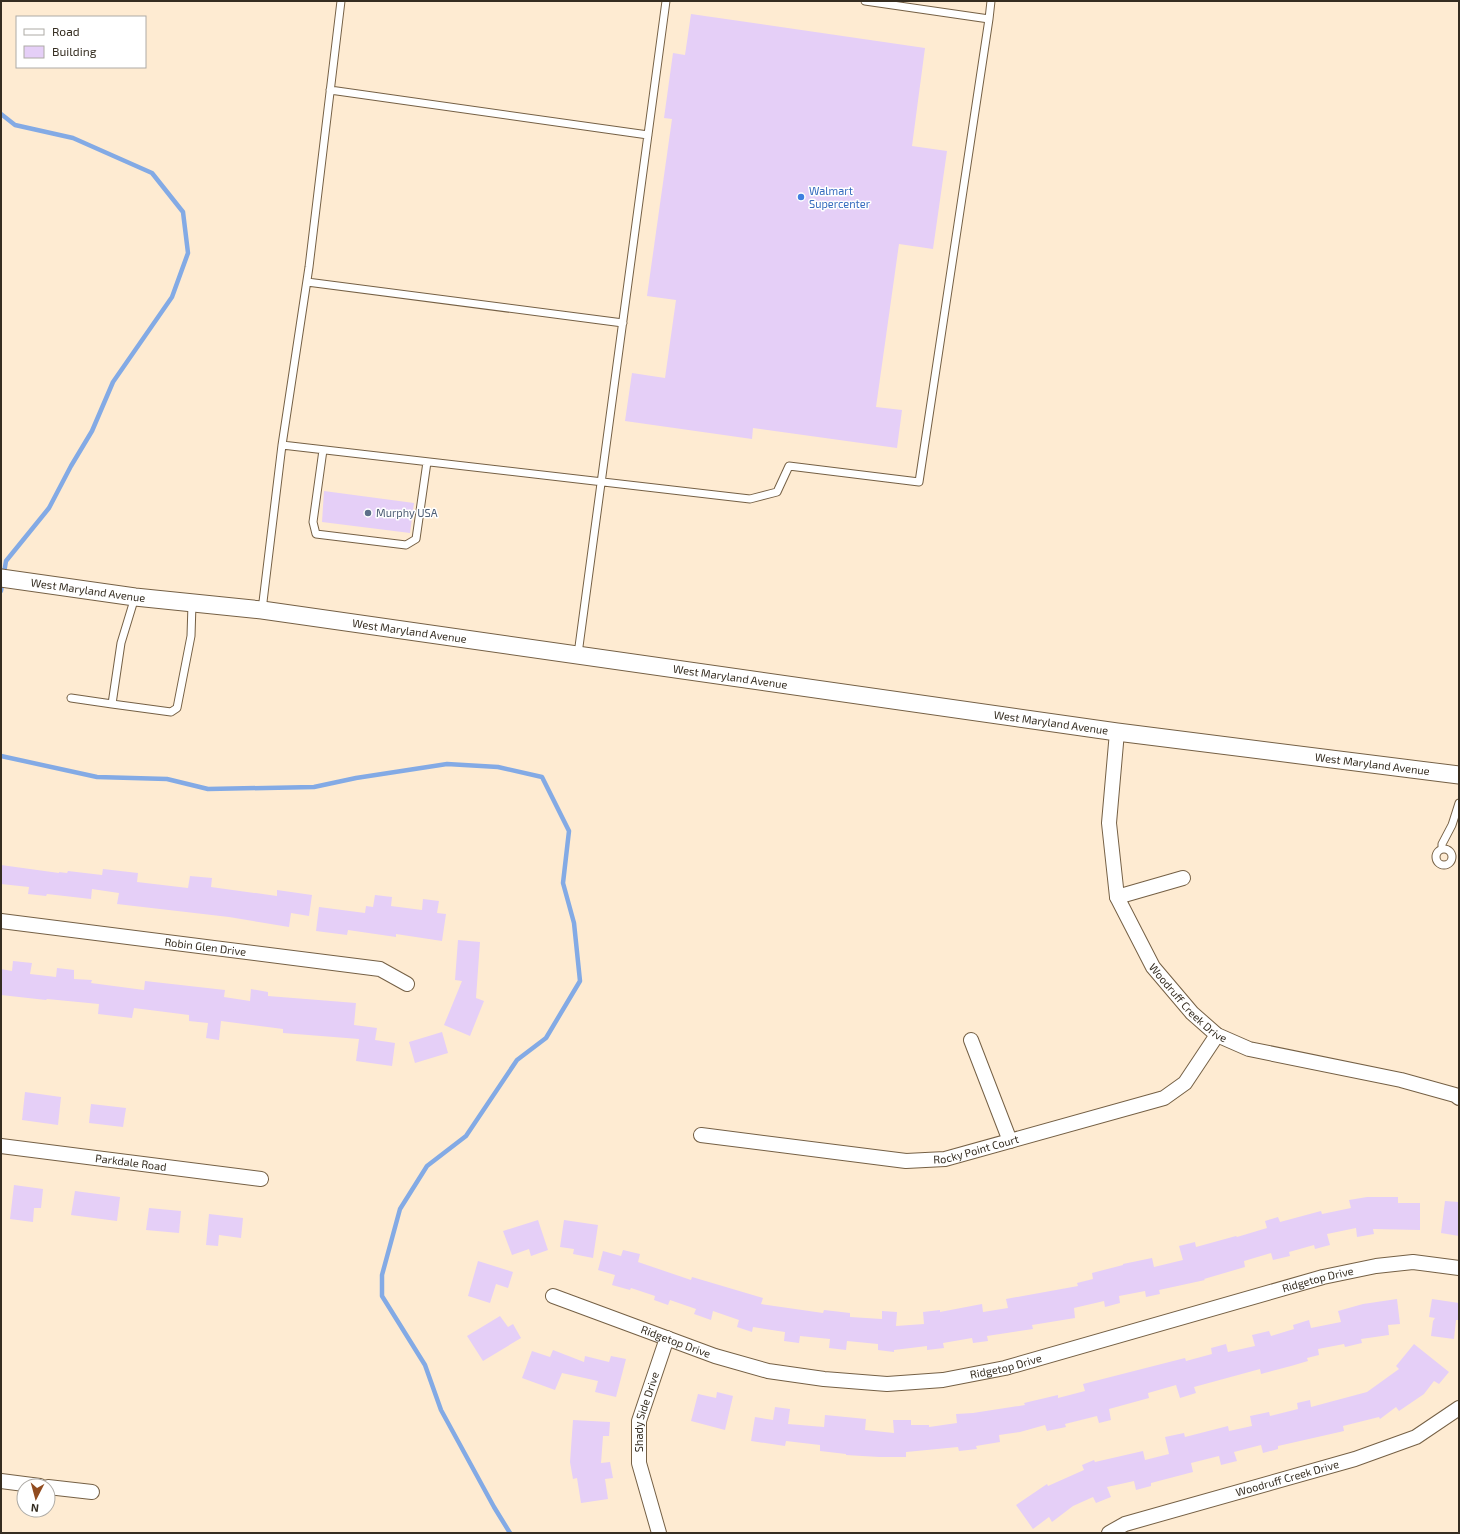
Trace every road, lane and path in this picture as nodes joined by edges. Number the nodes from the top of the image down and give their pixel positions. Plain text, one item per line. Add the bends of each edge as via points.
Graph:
1 (340, 1) edge
2 (666, 1) edge
3 (865, 1) edge
4 (991, 1) edge
5 (989, 19) junction
6 (330, 90) junction
7 (648, 135) junction
8 (307, 282) junction
9 (623, 323) junction
10 (282, 445) junction
11 (323, 450) junction
12 (427, 462) junction
13 (601, 482) junction
14 (1, 578) edge
15 (135, 597) junction
16 (192, 604) junction
17 (262, 610) junction
18 (578, 654) junction
19 (71, 698) dead end
20 (112, 704) junction
21 (1117, 732) junction
22 (1459, 775) edge
23 (1459, 803) edge
24 (1442, 849) dead end
25 (1183, 878) dead end
26 (1117, 897) junction
27 (1, 921) edge
28 (407, 984) dead end
29 (1217, 1035) junction
30 (971, 1040) dead end
31 (1459, 1098) edge
32 (701, 1134) dead end
33 (1010, 1141) junction
34 (1, 1146) edge
35 (261, 1179) dead end
36 (1459, 1268) edge
37 (553, 1296) dead end
38 (667, 1338) junction
39 (1459, 1408) edge
40 (1, 1481) edge
41 (16, 1483) edge
42 (56, 1488) edge
43 (92, 1492) dead end
44 (659, 1533) edge
45 (1109, 1533) edge

1 - 6 lane
2 - 7 lane
3 - 5 lane
4 - 5 lane
5 - 13 lane via 919,482 789,466 777,492 750,499
6 - 7 lane
6 - 8 lane
7 - 9 lane
8 - 9 lane
8 - 10 lane
9 - 13 lane
10 - 11 lane
10 - 17 lane
11 - 12 lane
11 - 12 lane via 314,522 316,534 406,545 416,539
12 - 13 lane
13 - 18 lane
14 - 15 street, West Maryland Avenue
15 - 16 street, West Maryland Avenue
15 - 20 lane via 121,643
16 - 17 street, West Maryland Avenue
16 - 20 lane via 191,636 177,708 171,712
17 - 18 street, West Maryland Avenue
18 - 21 street, West Maryland Avenue
19 - 20 lane
21 - 22 street, West Maryland Avenue
21 - 26 street, Woodruff Creek Drive via 1109,824
23 - 24 lane
25 - 26 street
26 - 29 street, Woodruff Creek Drive via 1153,967 1192,1013
27 - 28 street, Robin Glen Drive via 380,969
29 - 31 street, Woodruff Creek Drive via 1249,1049 1401,1080
29 - 33 street, Rocky Point Court via 1185,1083 1164,1098
30 - 33 street
32 - 33 street, Rocky Point Court via 906,1162 944,1159
34 - 35 street, Parkdale Road
36 - 38 street, Ridgetop Drive via 1413,1262 1376,1266 1323,1277 1004,1368 943,1380 887,1384 768,1371 715,1356
37 - 38 street, Ridgetop Drive
38 - 44 street, Shady Side Drive via 639,1421 639,1463
39 - 45 street, Woodruff Creek Drive via 1416,1437 1355,1459 1125,1524
40 - 41 street
42 - 43 street

